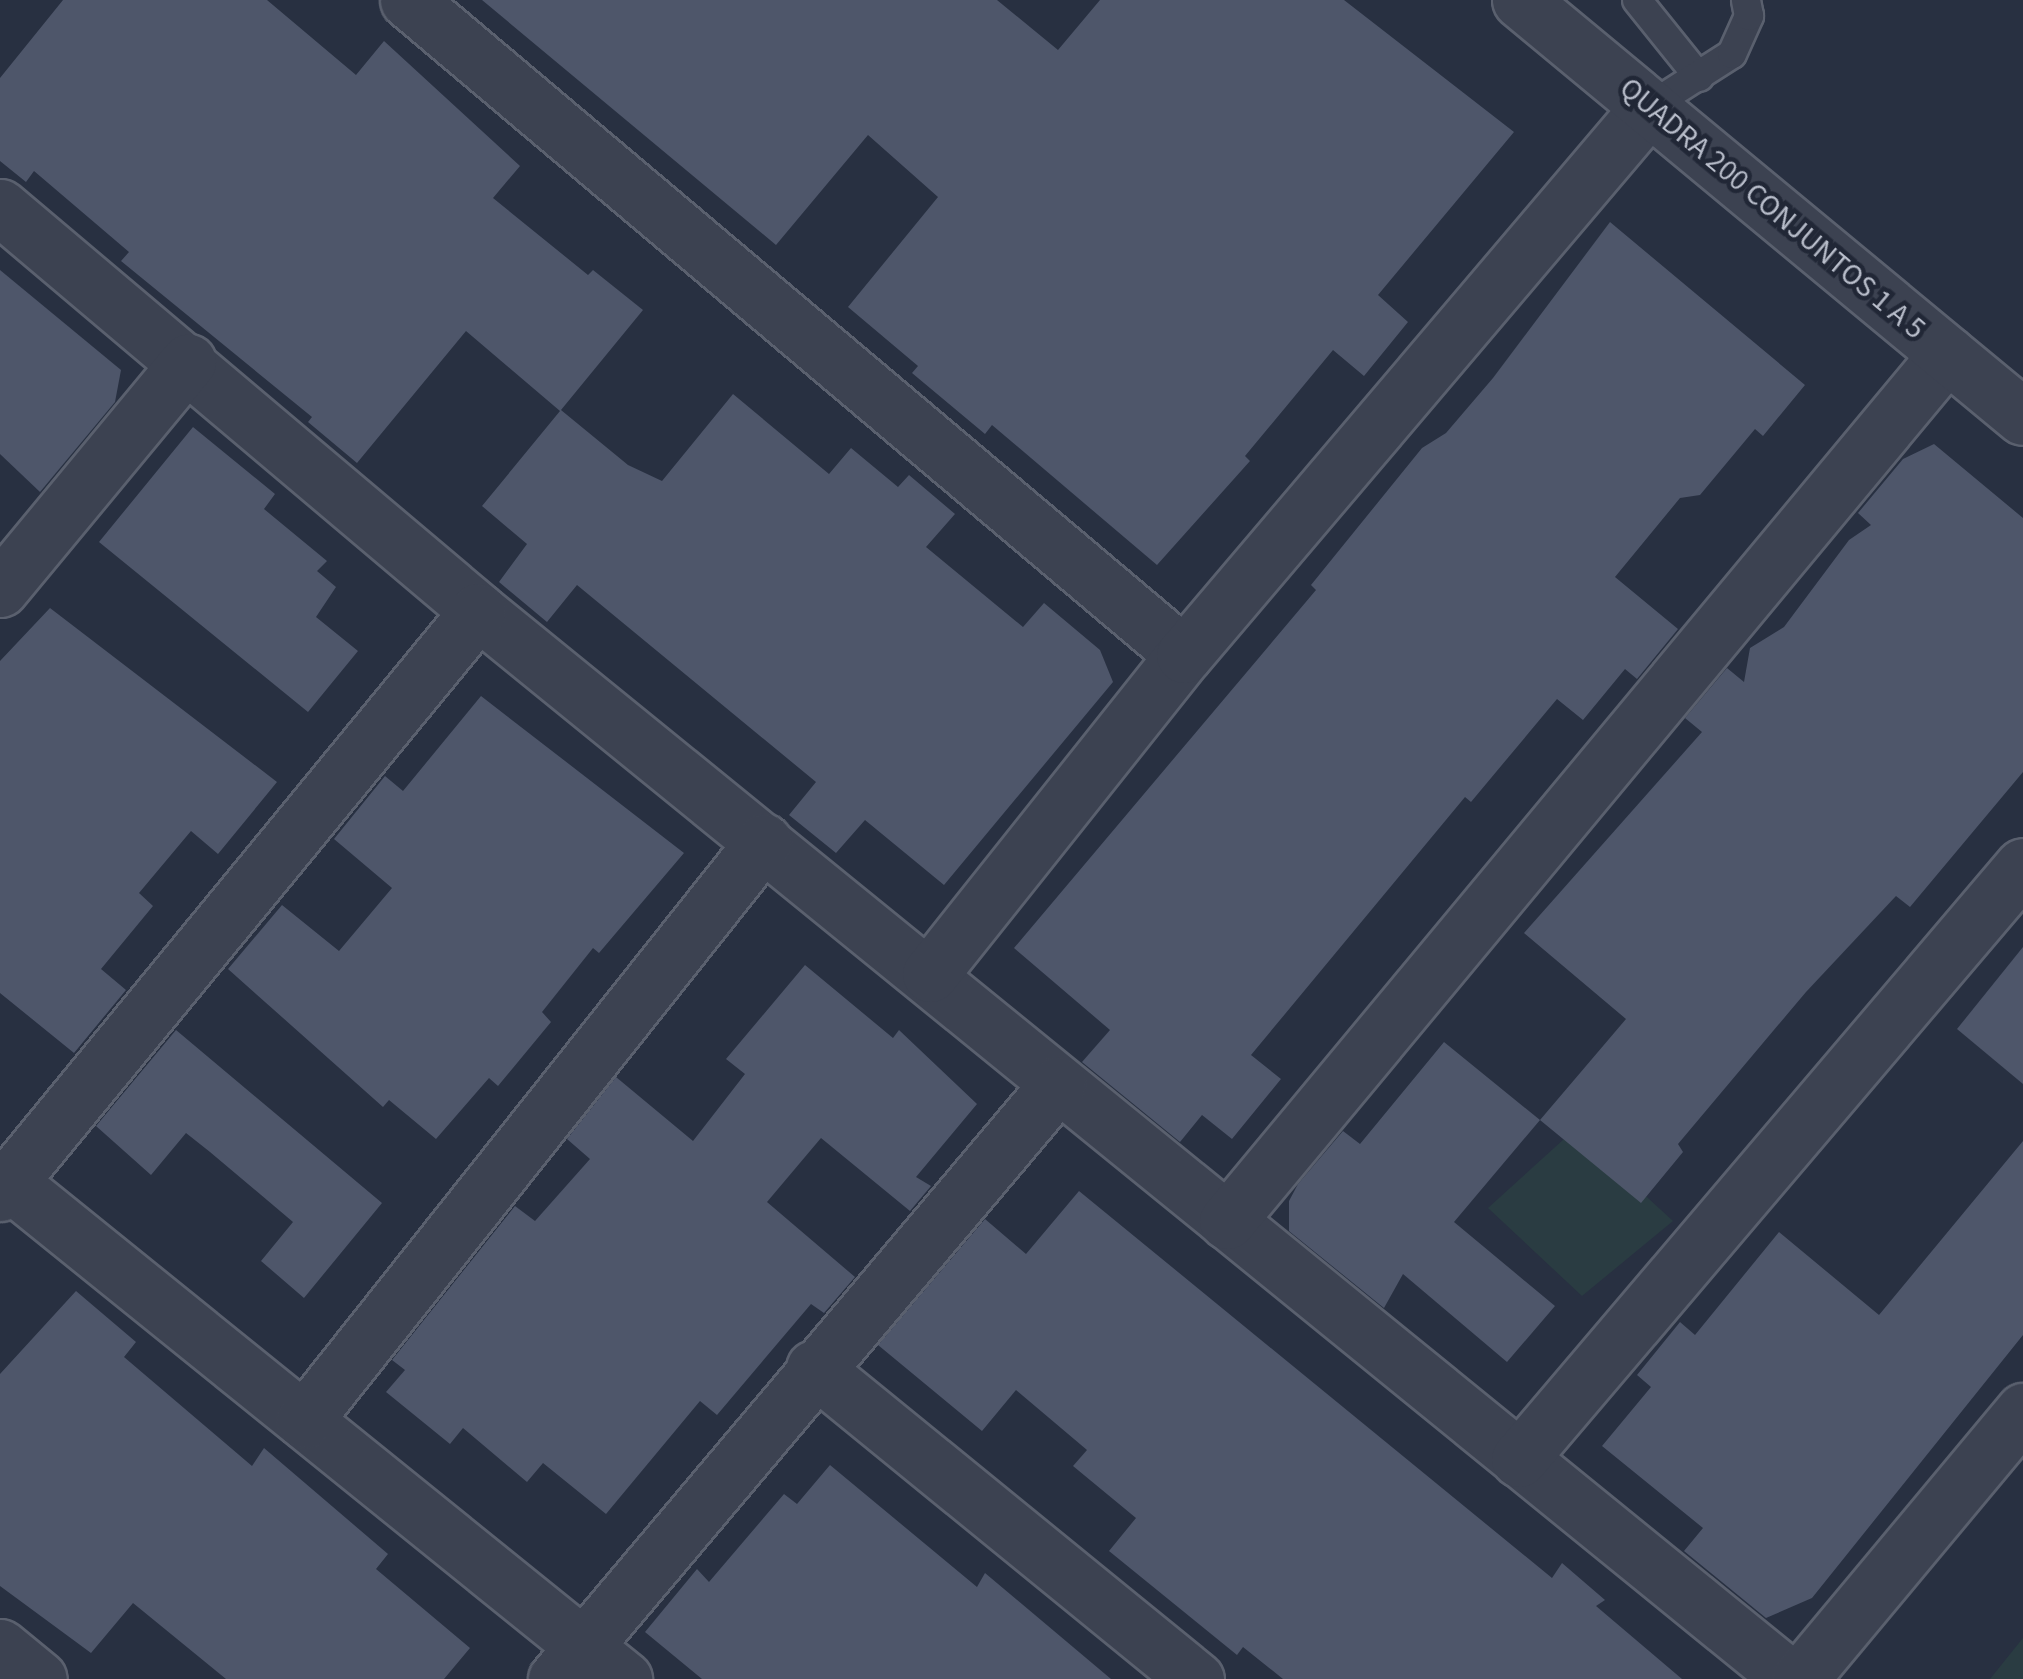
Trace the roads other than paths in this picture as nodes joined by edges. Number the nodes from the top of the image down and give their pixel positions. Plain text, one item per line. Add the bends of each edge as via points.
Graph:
1 (408, 0) edge
2 (1520, 0) edge
3 (1637, 0) edge
4 (1746, 0) edge
5 (1700, 76) junction
6 (1649, 107) junction
7 (0, 207) edge
8 (1946, 354) junction
9 (188, 362) junction
10 (2023, 417) edge
11 (0, 589) edge
12 (478, 611) junction
13 (1184, 654) junction
14 (764, 842) junction
15 (2023, 866) edge
16 (930, 974) junction
17 (1058, 1084) junction
18 (5, 1187) edge
19 (1227, 1221) junction
20 (814, 1368) junction
21 (2023, 1411) edge
22 (304, 1420) junction
23 (1520, 1459) junction
24 (0, 1647) edge
25 (588, 1668) edge
26 (38, 1679) edge
27 (1196, 1679) edge
28 (1791, 1679) edge
29 (1800, 1679) edge

1 - 13 street
2 - 6 street, QUADRA 200 CONJUNTOS 1 A 5
3 - 5 lane
4 - 5 lane via 1750,16 1732,54
5 - 6 lane
6 - 8 street, QUADRA 200 CONJUNTOS 1 A 5
6 - 13 street
7 - 9 street
8 - 10 street, QUADRA 200 CONJUNTOS 1 A 5
8 - 19 street
9 - 11 street
9 - 12 street
12 - 14 street
12 - 18 street
13 - 16 street
14 - 16 street
14 - 22 street
15 - 23 street
16 - 17 street
17 - 19 street
17 - 20 street
18 - 22 street
19 - 23 street
20 - 25 street
20 - 27 street
21 - 29 street
22 - 25 street
23 - 28 street
24 - 26 street

